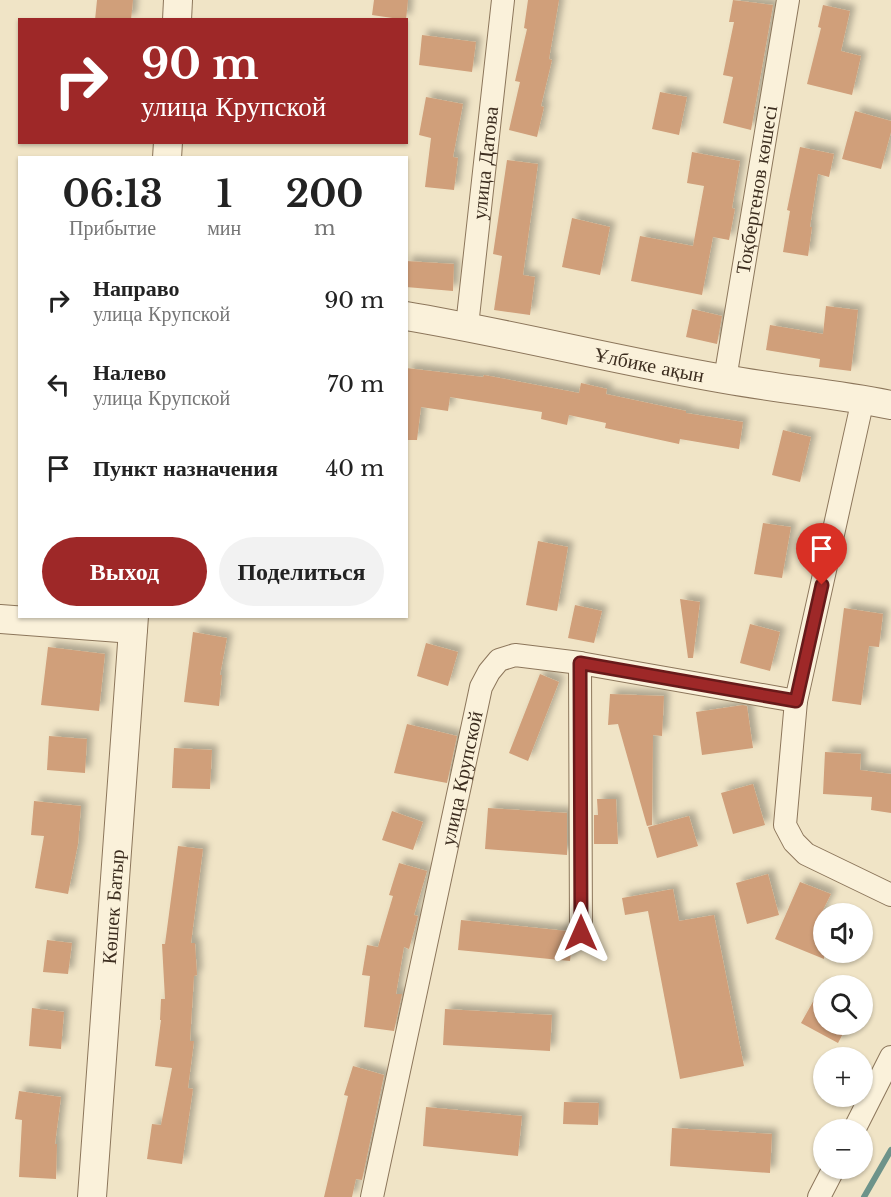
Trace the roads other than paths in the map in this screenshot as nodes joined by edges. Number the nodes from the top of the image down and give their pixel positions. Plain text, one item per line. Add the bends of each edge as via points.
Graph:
1 (178, 0) edge
2 (503, 0) edge
3 (788, 0) edge
4 (177, 18) edge
5 (408, 316) edge
6 (467, 326) junction
7 (724, 379) junction
8 (863, 399) junction
9 (891, 405) edge
10 (0, 619) edge
11 (133, 623) edge
12 (580, 663) junction
13 (796, 701) junction
14 (891, 895) edge
15 (581, 933) dead end
16 (891, 1057) edge
17 (860, 1119) edge
18 (828, 1179) edge
19 (92, 1197) edge
20 (372, 1197) edge
21 (819, 1197) edge

1 - 4 street
2 - 6 street, улица Датова
3 - 7 street, Тоқбергенов көшесі
5 - 6 street, Ұлбике ақын
6 - 7 street, Ұлбике ақын
7 - 8 street, Ұлбике ақын
8 - 9 street, Ұлбике ақын
8 - 13 street
10 - 11 street
11 - 19 street, Көшек Батыр
12 - 13 street, улица Крупской
12 - 15 street
12 - 20 street, улица Крупской via 515,655 499,660 481,687
13 - 14 street via 785,825 806,854
16 - 17 street
18 - 21 street

